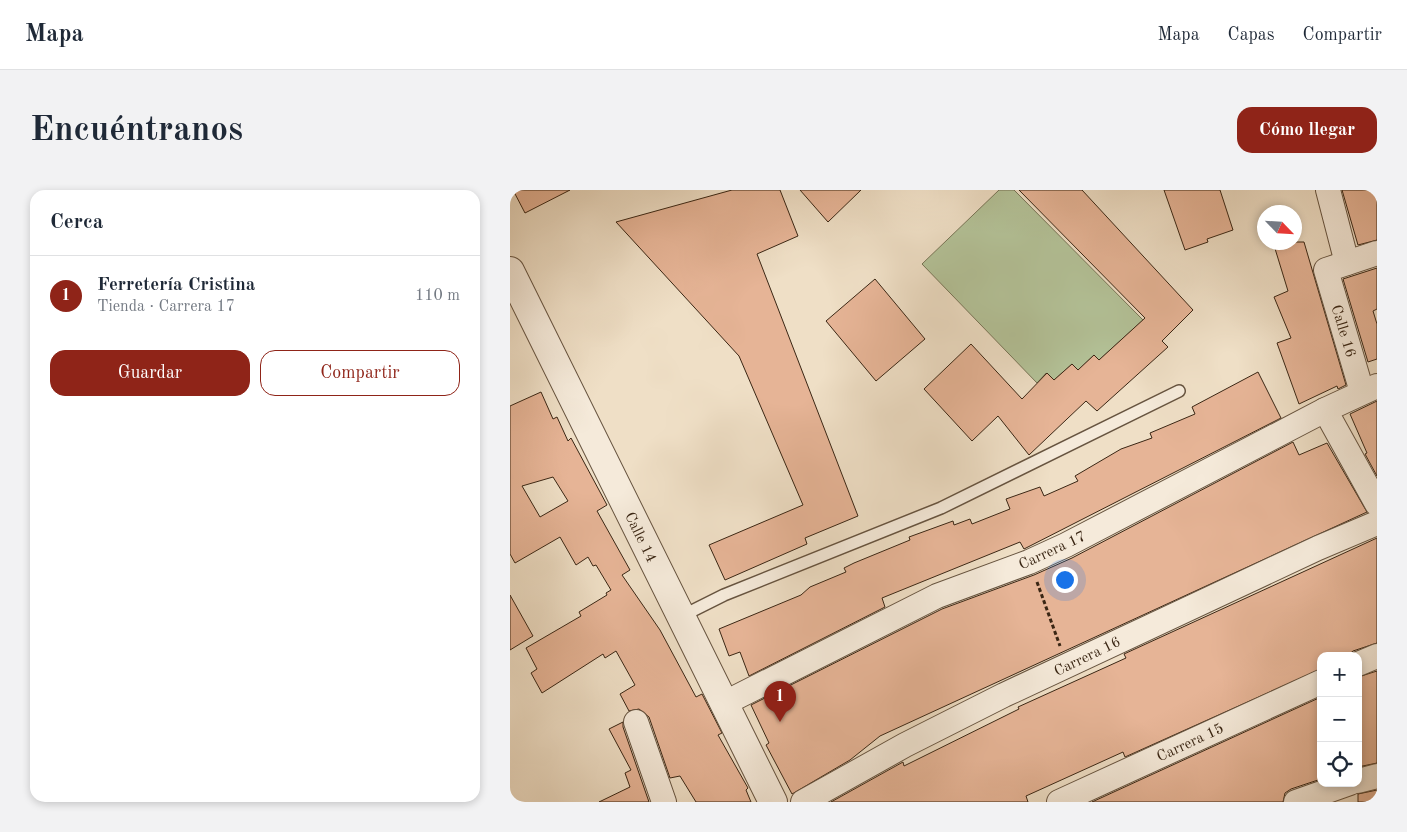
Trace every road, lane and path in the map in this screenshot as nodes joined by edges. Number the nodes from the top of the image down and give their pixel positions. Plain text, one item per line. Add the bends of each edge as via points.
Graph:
1 (1328, 190) edge
2 (1377, 253) edge
3 (1337, 267) junction
4 (510, 271) edge
5 (1369, 389) edge
6 (1180, 391) dead end
7 (1325, 410) junction
8 (1377, 504) edge
9 (1377, 523) edge
10 (1029, 562) junction
11 (680, 617) junction
12 (1377, 656) edge
13 (1362, 662) edge
14 (1068, 666) junction
15 (1317, 684) edge
16 (723, 704) junction
17 (636, 722) dead end
18 (1377, 776) edge
19 (1362, 780) edge
20 (1339, 787) edge
21 (664, 802) edge
22 (773, 802) edge
23 (802, 802) edge
24 (1059, 802) edge
25 (1296, 802) edge

1 - 3 street, Calle 16
2 - 3 street
3 - 5 street, Calle 16
4 - 11 street, Calle 14
5 - 7 street, Carrera 17
6 - 11 lane via 941,508 724,595
7 - 8 street
7 - 10 street, Carrera 17
9 - 14 street, Carrera 16
10 - 14 path
10 - 16 street, Carrera 17 via 938,596
11 - 16 street, Calle 14
12 - 13 street
14 - 23 street, Carrera 16 via 905,745
15 - 24 street, Carrera 15
16 - 22 street, Calle 14
17 - 21 street
18 - 19 street
20 - 25 street

